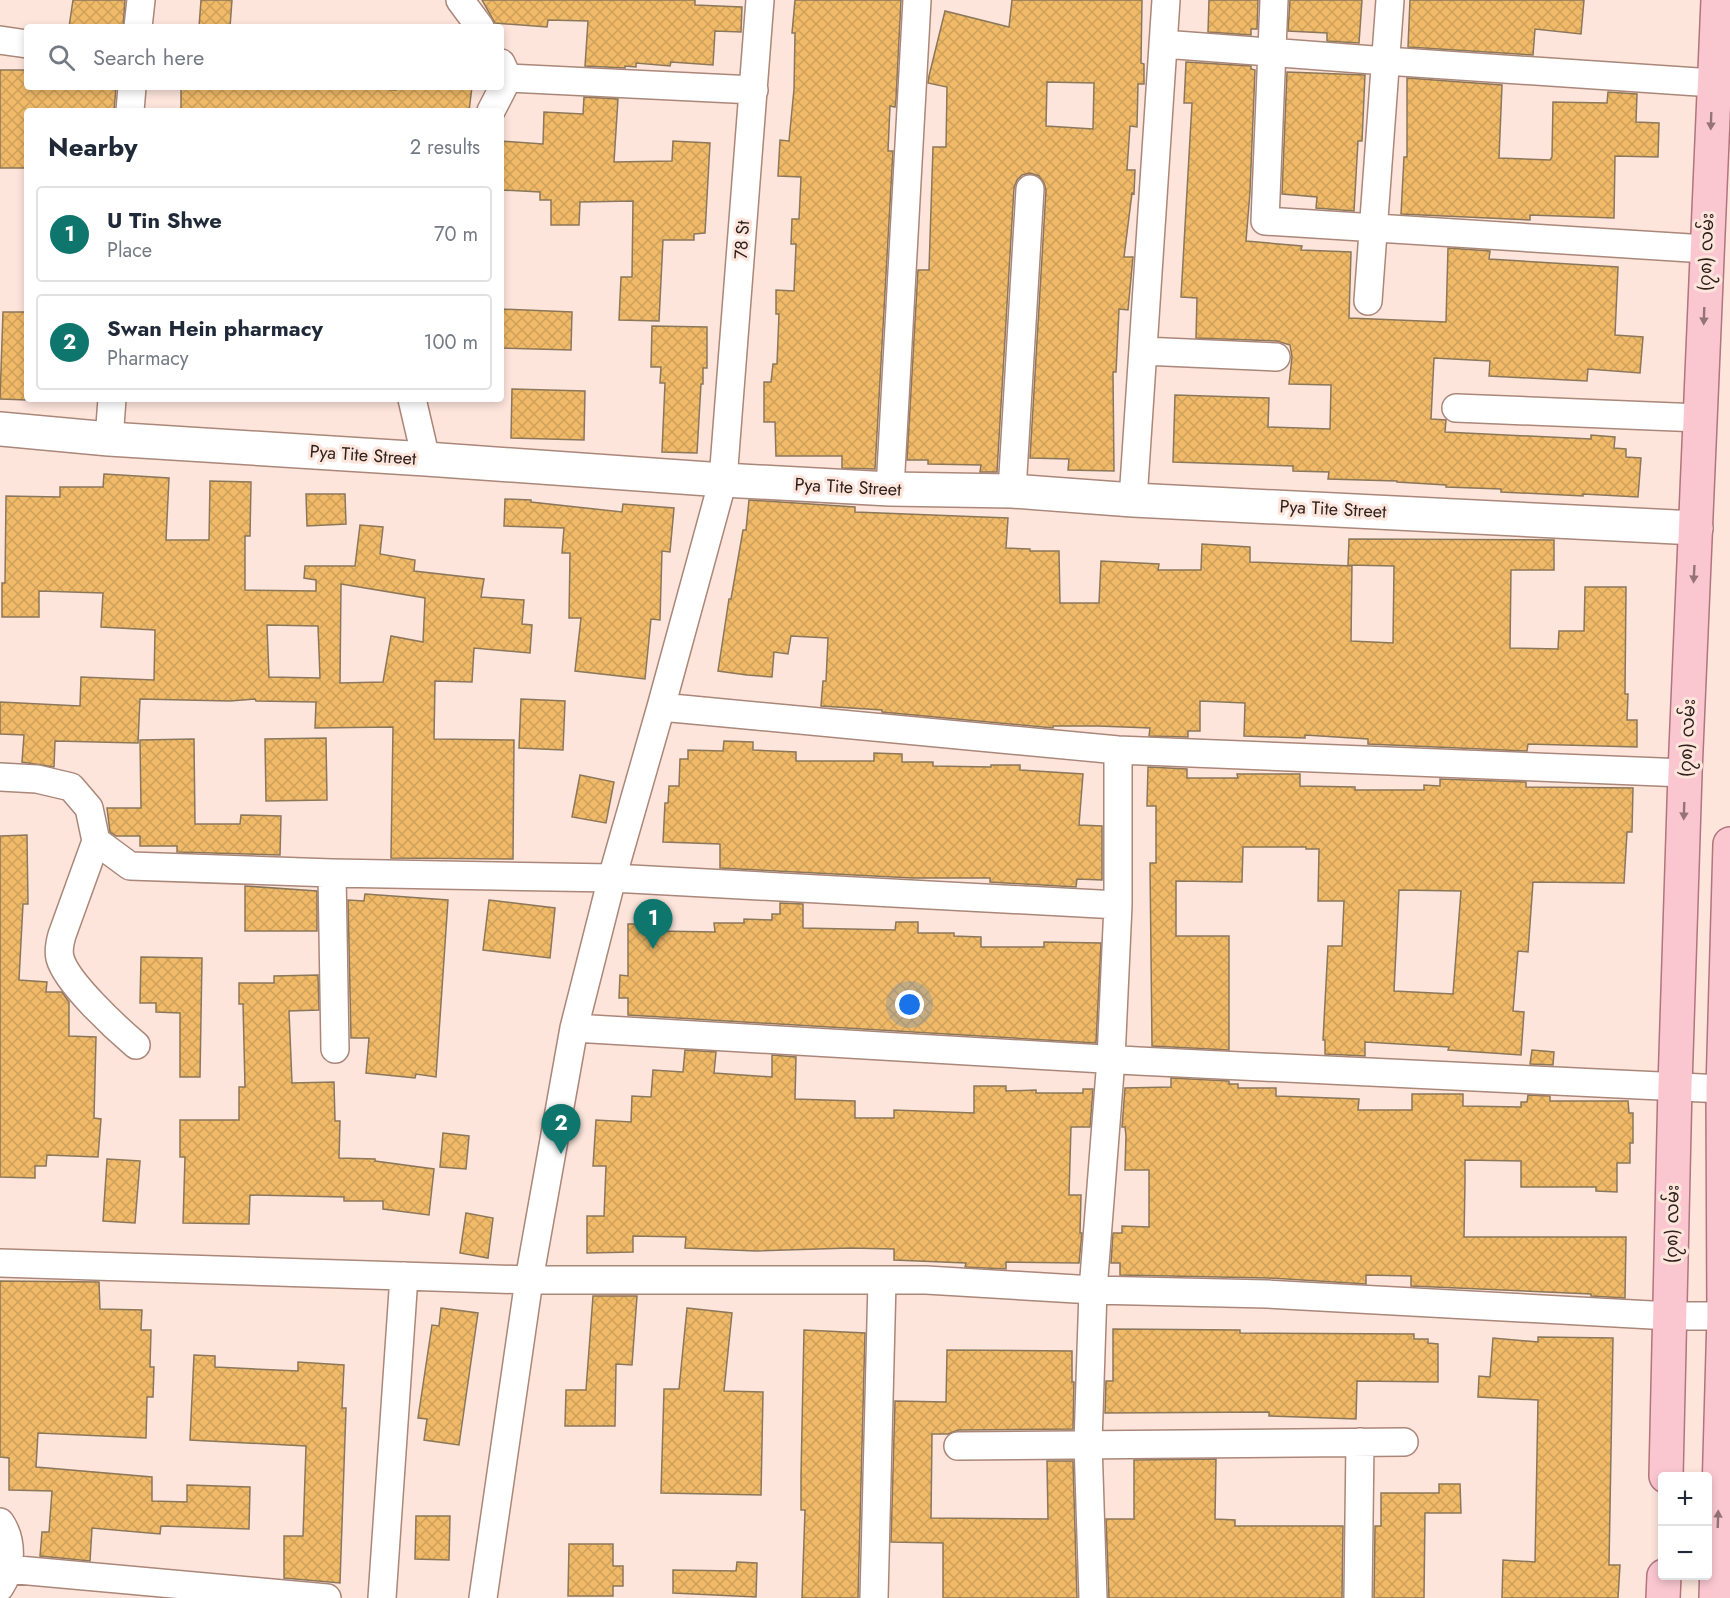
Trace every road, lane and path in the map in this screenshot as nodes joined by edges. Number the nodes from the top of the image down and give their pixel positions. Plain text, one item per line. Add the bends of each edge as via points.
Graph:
1 (141, 0) edge
2 (460, 0) edge
3 (760, 0) edge
4 (917, 0) edge
5 (1166, 0) edge
6 (1274, 0) edge
7 (1390, 0) edge
8 (1718, 0) edge
9 (138, 24) edge
10 (478, 24) edge
11 (0, 40) edge
12 (24, 44) edge
13 (1163, 44) junction
14 (1271, 52) junction
15 (1386, 61) junction
16 (505, 71) edge
17 (1713, 83) junction
18 (132, 90) edge
19 (499, 90) edge
20 (754, 90) junction
21 (130, 108) edge
22 (493, 108) edge
23 (1030, 189) dead end
24 (1374, 227) junction
25 (1706, 249) junction
26 (1368, 301) dead end
27 (1143, 351) junction
28 (1276, 357) dead end
29 (112, 402) edge
30 (413, 402) edge
31 (1456, 408) dead end
32 (1700, 418) junction
33 (0, 429) edge
34 (109, 439) junction
35 (426, 459) junction
36 (723, 480) junction
37 (890, 489) junction
38 (1012, 491) junction
39 (1133, 500) junction
40 (1696, 528) junction
41 (661, 707) junction
42 (1118, 750) junction
43 (1685, 774) junction
44 (0, 777) edge
45 (96, 841) junction
46 (1730, 844) edge
47 (332, 873) junction
48 (612, 878) junction
49 (1118, 905) junction
50 (574, 1028) junction
51 (136, 1045) dead end
52 (336, 1049) dead end
53 (1111, 1059) junction
54 (1675, 1086) junction
55 (1726, 1102) edge
56 (0, 1263) edge
57 (404, 1276) junction
58 (529, 1280) junction
59 (882, 1281) junction
60 (1093, 1290) junction
61 (1670, 1316) junction
62 (1724, 1316) junction
63 (1360, 1442) junction
64 (1404, 1442) dead end
65 (1088, 1443) junction
66 (958, 1446) dead end
67 (1666, 1472) edge
68 (0, 1522) edge
69 (4, 1578) edge
70 (1664, 1580) edge
71 (327, 1598) edge
72 (382, 1598) edge
73 (483, 1598) edge
74 (874, 1598) edge
75 (1093, 1598) edge
76 (1358, 1598) edge
77 (1663, 1598) edge
78 (1716, 1598) edge

1 - 9 street
2 - 10 street
3 - 20 street, 78 St
4 - 37 street
5 - 13 street
6 - 14 street
7 - 15 street
8 - 17 main road, (၇၈) လမ်း
11 - 12 street
13 - 14 street
13 - 27 street
14 - 15 street
14 - 24 street via 1265,221
15 - 17 street
15 - 24 street
16 - 20 street
17 -> 25 main road, (၇၈) လမ်း
18 - 21 street
19 - 22 street
20 - 36 street, 78 St
23 - 38 street
24 - 25 street
24 - 26 street
25 -> 32 main road, (၇၈) လမ်း
27 - 28 street
27 - 39 street
29 - 34 street
30 - 35 street
31 - 32 street
32 - 40 main road, (၇၈) လမ်း
33 - 34 street, Pya Tite Street
34 - 35 street, Pya Tite Street
35 - 36 street, Pya Tite Street
36 - 37 street, Pya Tite Street
36 - 41 street, 78 St
37 - 38 street, Pya Tite Street
38 - 39 street, Pya Tite Street
39 - 40 street, Pya Tite Street
40 -> 43 main road, (၇၈) လမ်း
41 - 42 street
41 - 48 street, 78 St
42 - 43 street
42 - 49 street
43 -> 54 main road, (၇၈) လမ်း
44 - 45 street via 37,779 71,787 89,808
45 - 47 street via 130,866
45 - 51 street via 62,935 60,959 72,981
46 - 55 main road
47 - 48 street
47 - 52 street
48 - 49 street
48 - 50 street, 78 St
49 - 53 street
50 - 53 street
50 - 58 street, 78 St
53 - 54 street
53 - 60 street
54 - 55 street
54 - 61 main road, (၇၈) လမ်း
55 - 62 main road
56 - 57 street
57 - 58 street
57 - 72 street
58 - 59 street
58 - 73 street, 78 St
59 - 60 street
59 - 74 street
60 - 61 street via 1267,1294
60 - 65 street
61 - 62 street
61 - 67 main road, (၇၈) လမ်း
78 -> 62 main road
63 - 64 street
63 - 65 street
63 - 76 street
65 - 66 street
65 - 75 street
68 - 69 street via 10,1554
69 - 71 street
70 - 77 main road

